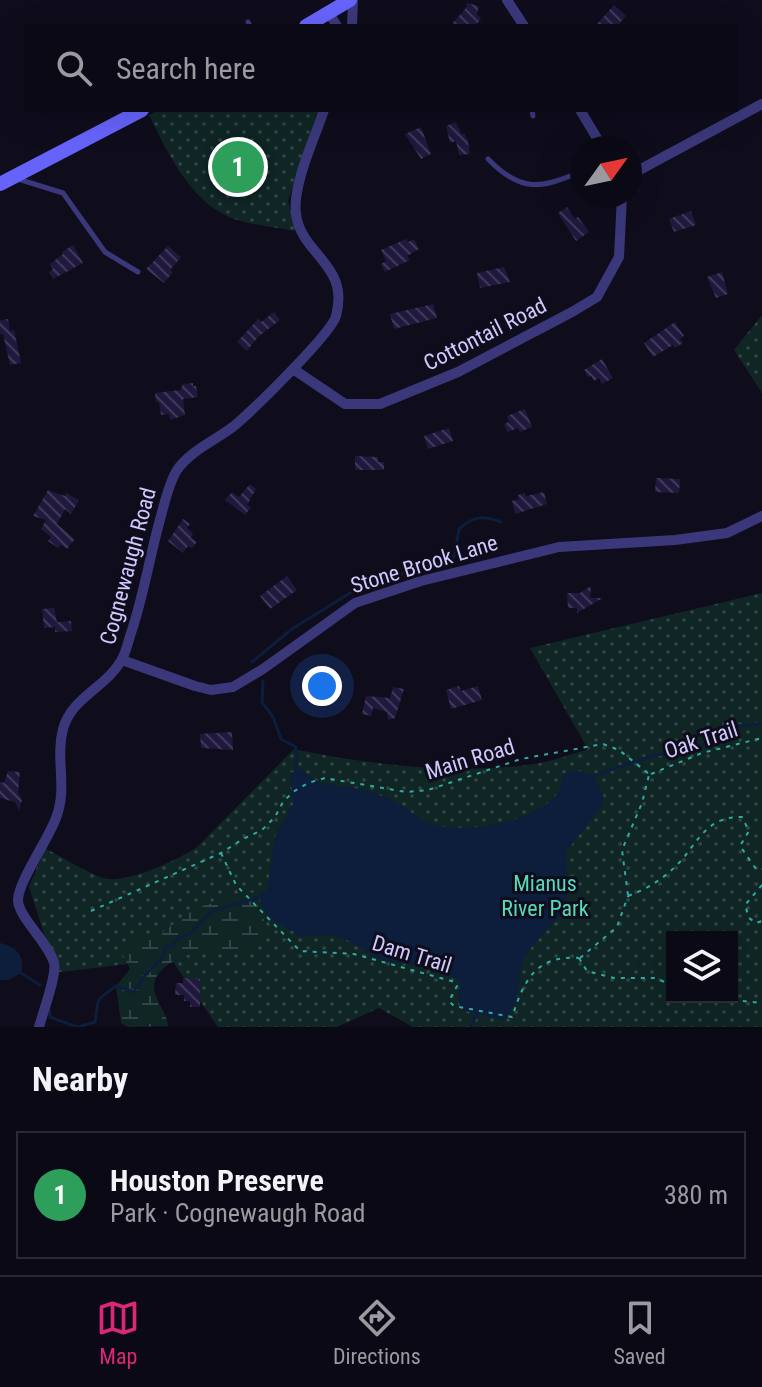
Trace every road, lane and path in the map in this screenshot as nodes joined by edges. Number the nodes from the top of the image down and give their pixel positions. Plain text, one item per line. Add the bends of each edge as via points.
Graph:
1 (352, 0) edge
2 (507, 0) edge
3 (333, 20) edge
4 (352, 24) edge
5 (523, 24) edge
6 (759, 108) edge
7 (138, 112) edge
8 (323, 112) edge
9 (581, 112) edge
10 (596, 136) edge
11 (488, 159) dead end
12 (642, 169) edge
13 (15, 176) junction
14 (570, 176) edge
15 (0, 184) edge
16 (621, 208) edge
17 (138, 272) dead end
18 (293, 369) junction
19 (762, 516) edge
20 (122, 660) junction
21 (762, 738) edge
22 (649, 774) junction
23 (221, 853) junction
24 (762, 869) edge
25 (762, 885) edge
26 (628, 896) junction
27 (91, 911) dead end
28 (762, 921) edge
29 (579, 958) junction
30 (666, 983) edge
31 (738, 1001) edge
32 (762, 1003) edge
33 (39, 1027) edge

1 - 3 street
1 - 4 street
2 - 5 street
6 - 12 street
7 - 13 street
8 - 18 street, Cognewaugh Road via 295,211 306,239 334,272 339,295 336,319
9 - 10 street
11 - 14 lane via 501,173 529,186
13 - 15 street
13 - 17 lane via 63,193 105,252
16 - 18 street, Cottontail Road via 619,257 597,297 458,372 380,404 345,404
18 - 20 street, Cognewaugh Road via 177,471
19 - 20 street, Stone Brook Lane via 727,533 559,547 421,581 355,603 233,687 211,690
20 - 33 street, Cognewaugh Road via 74,708 63,727 63,799 18,901 55,965
21 - 22 path, Oak Trail
22 - 23 path, Main Road via 603,744 521,759 428,790 406,792 325,778 293,792 262,830
22 - 26 path via 622,850
23 - 27 path, Main Road
23 - 29 path, Dam Trail via 236,885 300,951 354,954 455,982 449,1001 454,1006 512,1017 530,976 565,957
24 - 26 path via 756,869 740,846 749,831 742,817 727,817 697,837 677,865 647,889
25 - 28 path via 745,905 749,918
26 - 29 path via 617,927
29 - 30 path via 587,971
31 - 32 path

